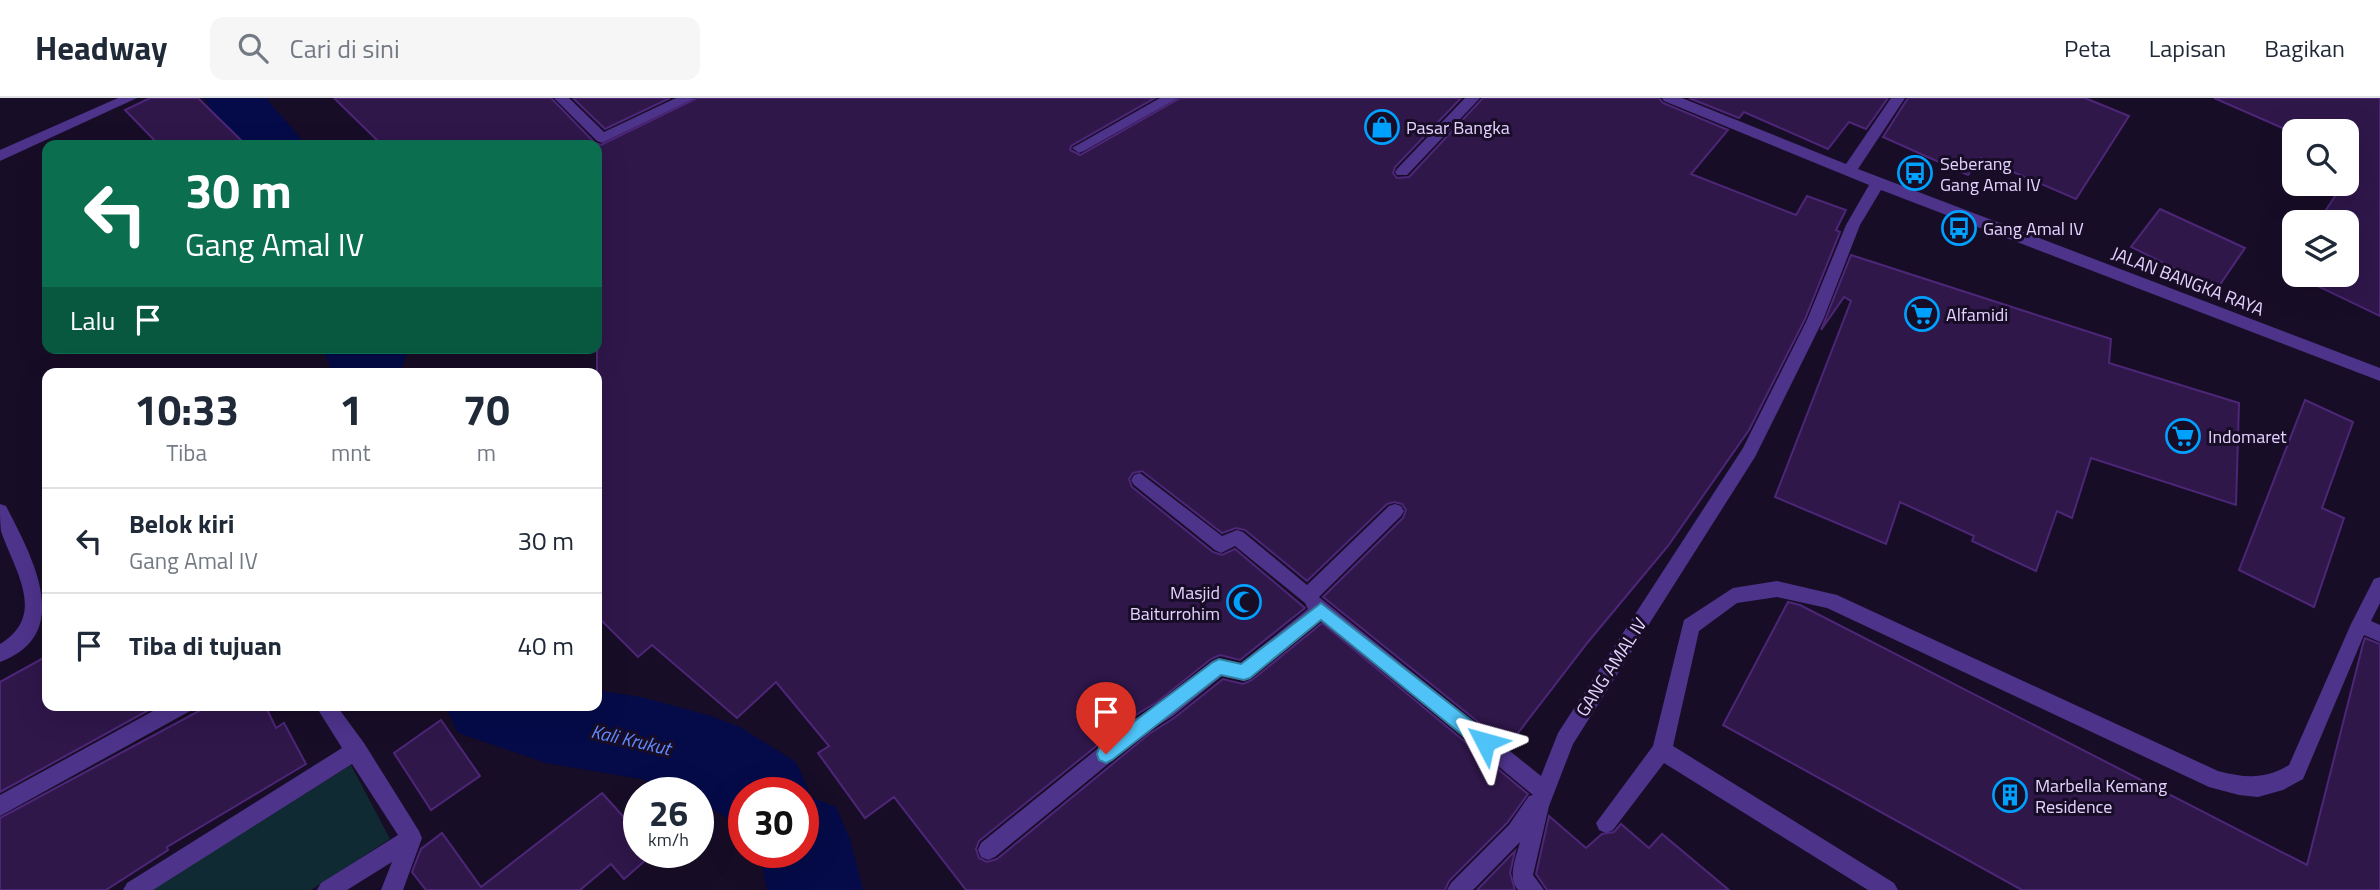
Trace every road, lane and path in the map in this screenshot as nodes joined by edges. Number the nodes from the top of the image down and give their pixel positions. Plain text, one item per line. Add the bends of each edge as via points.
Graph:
1 (130, 98) edge
2 (561, 98) edge
3 (688, 98) edge
4 (1171, 98) edge
5 (1473, 98) edge
6 (1669, 98) edge
7 (1898, 98) edge
8 (1079, 148) dead end
9 (0, 156) edge
10 (1849, 171) junction
11 (1402, 172) dead end
12 (1878, 183) junction
13 (2380, 375) edge
14 (1140, 480) dead end
15 (0, 511) edge
16 (1395, 511) dead end
17 (2380, 585) edge
18 (1314, 603) junction
19 (2360, 624) junction
20 (2380, 634) edge
21 (0, 654) edge
22 (172, 711) edge
23 (329, 711) edge
24 (357, 750) junction
25 (1662, 750) junction
26 (1544, 791) junction
27 (0, 806) edge
28 (1606, 823) dead end
29 (412, 838) junction
30 (988, 850) dead end
31 (134, 890) edge
32 (328, 890) edge
33 (392, 890) edge
34 (1458, 890) edge
35 (1533, 890) edge
36 (1887, 890) edge

1 - 9 street
2 - 3 street via 602,138
4 - 8 street
5 - 11 street
6 - 10 street, JALAN BANGKA RAYA
7 - 10 street
10 - 12 street, JALAN BANGKA RAYA
12 - 13 street, JALAN BANGKA RAYA
12 - 26 street, GANG AMAL IV via 1853,225 1815,320 1749,452 1565,739
14 - 18 street via 1221,544 1237,537
15 - 21 street via 34,595 27,634
16 - 18 street
17 - 19 street
18 - 26 street
18 - 30 street via 1244,672 1219,667
19 - 20 street
19 - 25 street via 2296,772 2278,785 2250,789 2216,780 1830,601 1777,589 1733,596 1691,626
22 - 27 street
23 - 24 street
24 - 29 street
24 - 31 street
25 - 28 street
25 - 36 street
26 - 34 street via 1516,832
26 - 35 street via 1522,879
29 - 32 street
29 - 33 street

